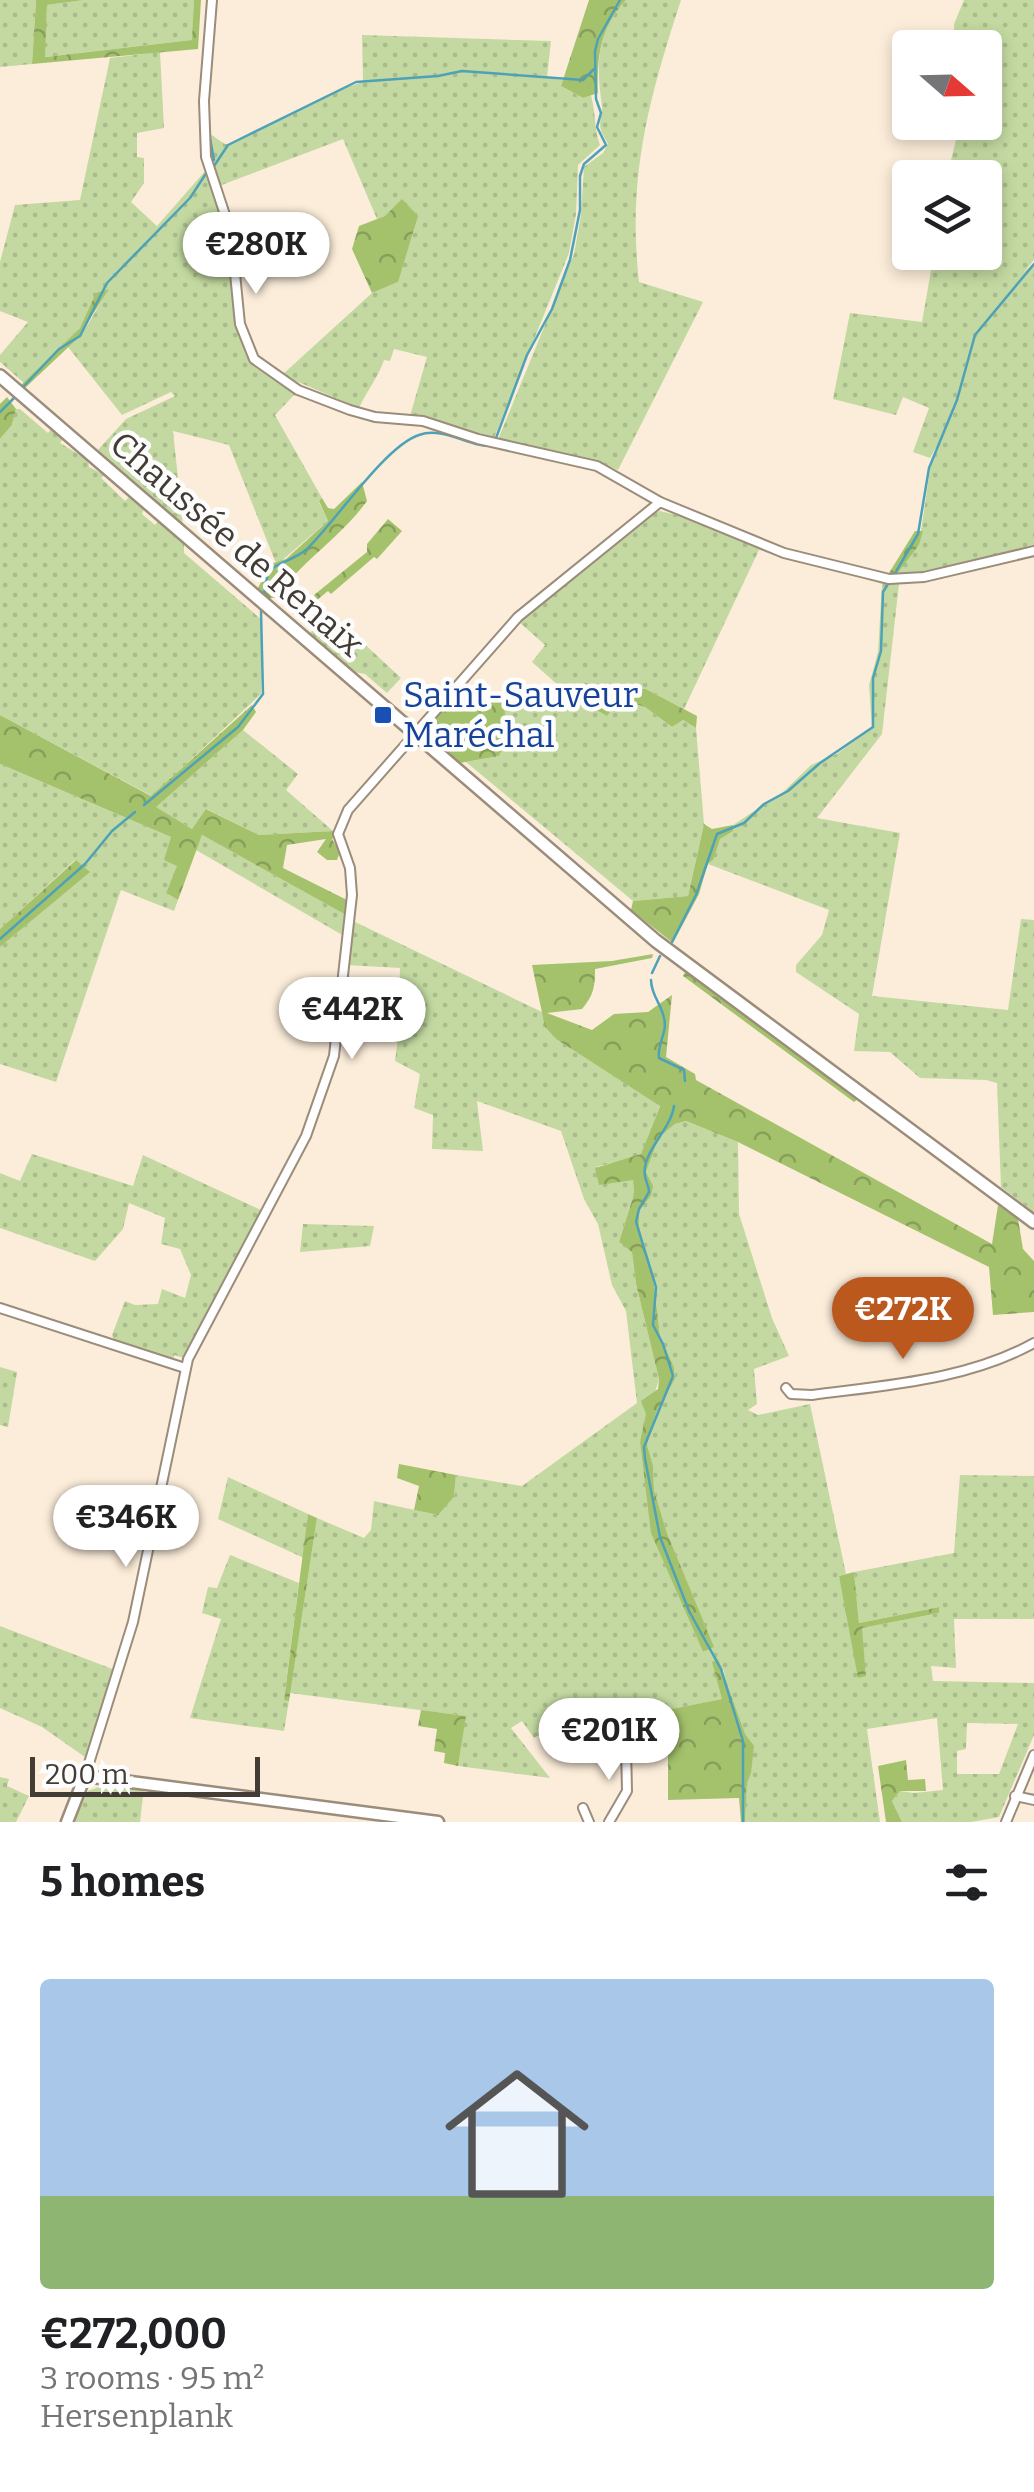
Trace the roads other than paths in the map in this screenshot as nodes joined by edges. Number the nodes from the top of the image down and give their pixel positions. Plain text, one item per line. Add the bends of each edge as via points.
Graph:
1 (212, 0) edge
2 (0, 376) edge
3 (660, 502) junction
4 (1034, 551) edge
5 (414, 733) junction
6 (1034, 1222) edge
7 (0, 1308) edge
8 (1034, 1343) edge
9 (186, 1368) junction
10 (786, 1388) dead end
11 (626, 1747) dead end
12 (1034, 1755) edge
13 (85, 1776) junction
14 (1016, 1796) junction
15 (1034, 1800) edge
16 (583, 1808) dead end
17 (67, 1822) edge
18 (438, 1822) edge
19 (589, 1822) edge
20 (609, 1822) edge
21 (1006, 1822) edge

1 - 3 street via 205,145 231,233 249,353 298,390 350,410 423,421 605,468
2 - 5 main road, Chaussée de Renaix
3 - 4 street via 784,553 890,579
3 - 5 street via 524,610
5 - 6 main road, Chaussée de Renaix via 666,949
5 - 9 street via 341,820 352,895 334,1056 306,1136
7 - 9 street
8 - 10 street via 952,1374 812,1395
9 - 13 street via 132,1622
11 - 20 street via 628,1791
12 - 14 street
13 - 17 street
13 - 18 street
14 - 15 street
14 - 21 street
16 - 19 street

